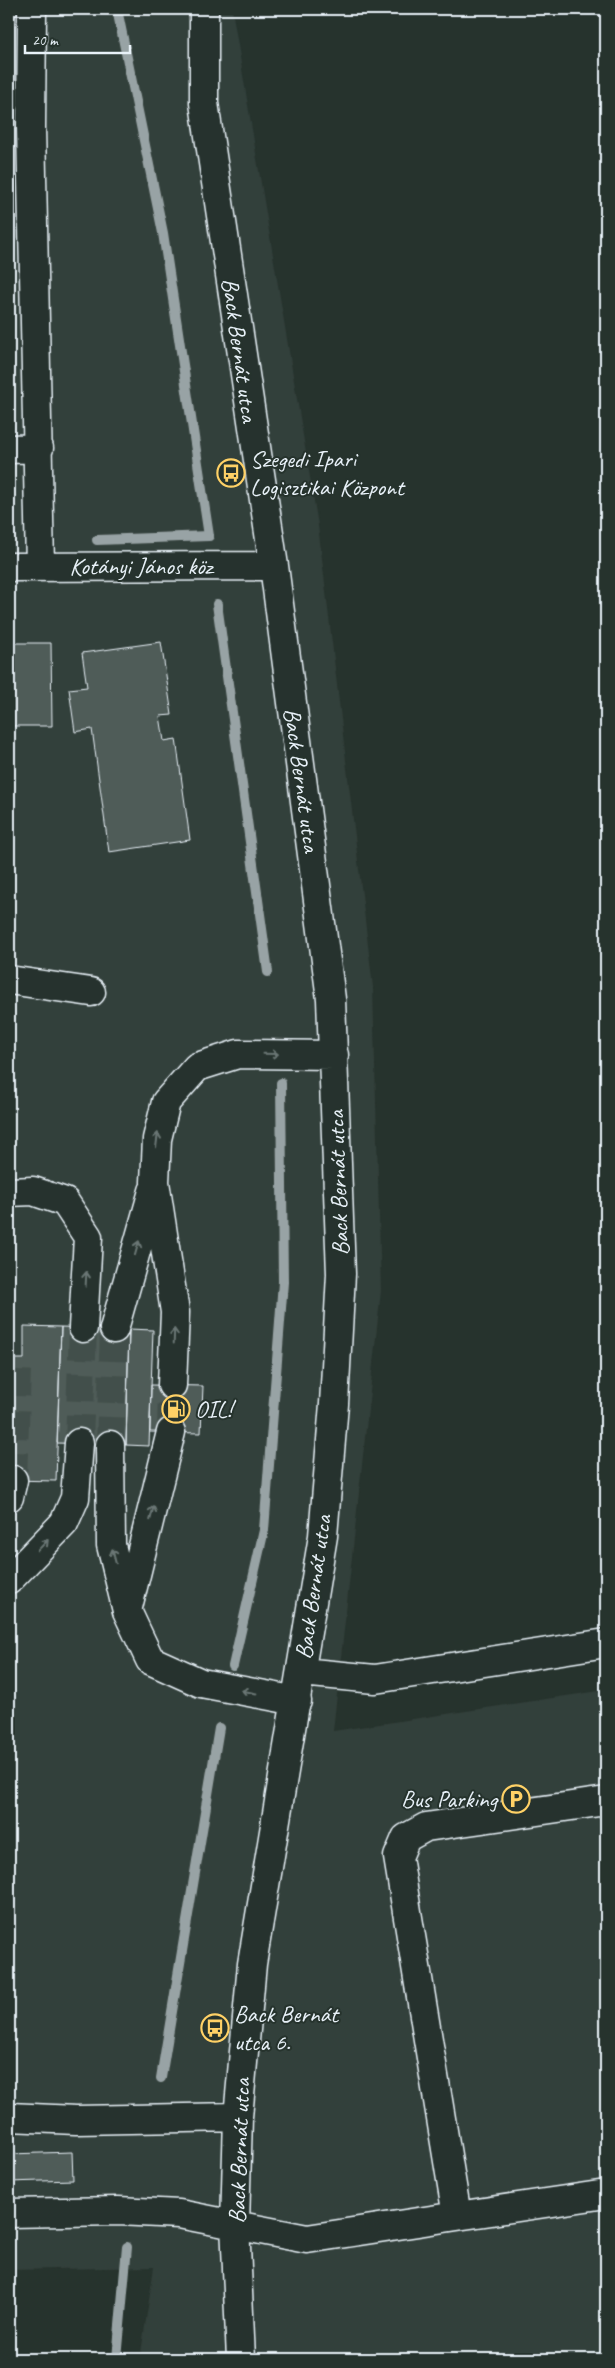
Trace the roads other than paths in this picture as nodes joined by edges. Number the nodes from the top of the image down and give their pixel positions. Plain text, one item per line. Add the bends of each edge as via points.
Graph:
1 (32, 9) edge
2 (204, 9) edge
3 (39, 448) junction
4 (9, 449) edge
5 (40, 566) junction
6 (274, 566) junction
7 (9, 567) edge
8 (9, 980) edge
9 (91, 992) dead end
10 (334, 1055) junction
11 (155, 1182) junction
12 (9, 1192) edge
13 (83, 1328) tunnel mouth
14 (114, 1328) tunnel mouth
15 (172, 1385) tunnel mouth
16 (171, 1432) tunnel mouth
17 (79, 1444) tunnel mouth
18 (110, 1445) tunnel mouth
19 (9, 1580) edge
20 (128, 1611) junction
21 (606, 1643) edge
22 (301, 1672) junction
23 (297, 1701) junction
24 (606, 1802) edge
25 (238, 2116) junction
26 (9, 2117) edge
27 (606, 2194) edge
28 (9, 2213) edge
29 (457, 2216) junction
30 (235, 2224) junction
31 (241, 2359) edge

1 - 3 street via 31,127
2 - 6 street, Back Bernát utca via 204,103
3 - 4 street
3 - 5 street
5 - 6 street, Kotányi János köz
5 - 7 street, Kotányi János köz
6 - 10 street, Back Bernát utca via 331,998
8 - 9 street
11 -> 10 street via 156,1140 166,1102 197,1067 238,1054
10 - 22 street, Back Bernát utca via 341,1274 323,1536
14 -> 11 street
15 -> 11 street via 175,1312
13 -> 12 street via 88,1237 65,1202 33,1191
20 -> 16 street
19 -> 17 street via 64,1523 75,1498
20 -> 18 street via 111,1544
23 -> 20 street via 200,1682 150,1660
21 - 22 street via 375,1679
22 - 23 street, Back Bernát utca
23 - 25 street, Back Bernát utca via 252,1964
24 - 29 street via 426,1827 406,1838 398,1857
25 - 26 street via 76,2120
25 - 30 street, Back Bernát utca
27 - 29 street
28 - 30 street via 127,2211 179,2214
29 - 30 street via 307,2239
30 - 31 street, Back Bernát utca

